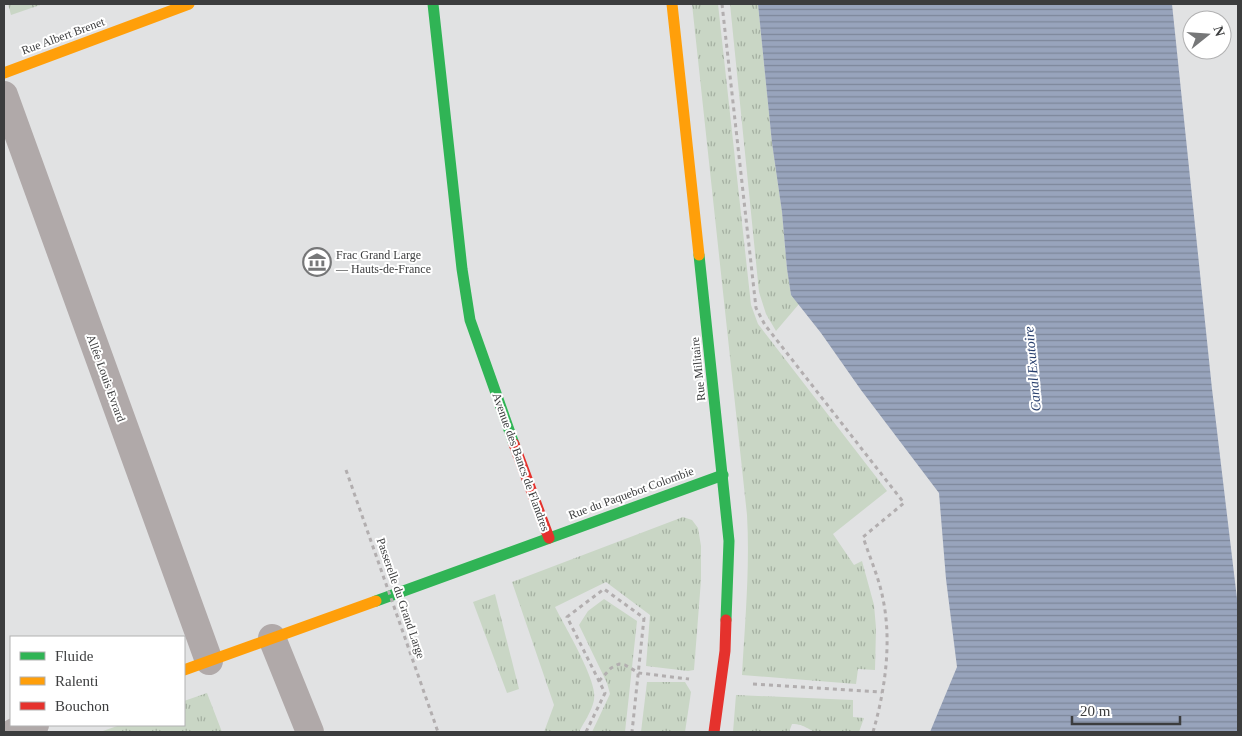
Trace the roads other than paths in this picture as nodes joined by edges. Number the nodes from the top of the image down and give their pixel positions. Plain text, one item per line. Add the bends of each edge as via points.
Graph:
1 (189, 4) edge
2 (433, 4) edge
3 (672, 4) edge
4 (4, 73) edge
5 (4, 95) edge
6 (723, 475) junction
7 (549, 538) junction
8 (272, 638) junction
9 (209, 661) junction
10 (185, 670) edge
11 (32, 726) edge
12 (14, 732) edge
13 (310, 732) edge
14 (714, 732) edge

1 - 4 street, Rue Albert Brenet
2 - 7 street, Avenue des Bancs de Flandres via 470,320
3 - 6 street, Rue Militaire
5 - 9 street, Allée Louis Evrard
6 - 7 street, Rue du Paquebot Colombie
6 - 14 street, Rue Militaire via 729,557 722,682
7 - 8 street, Avenue des Bancs de Flandres
8 - 9 street, Avenue des Bancs de Flandres
8 - 13 street
9 - 10 street, Avenue des Bancs de Flandres
11 - 12 street

